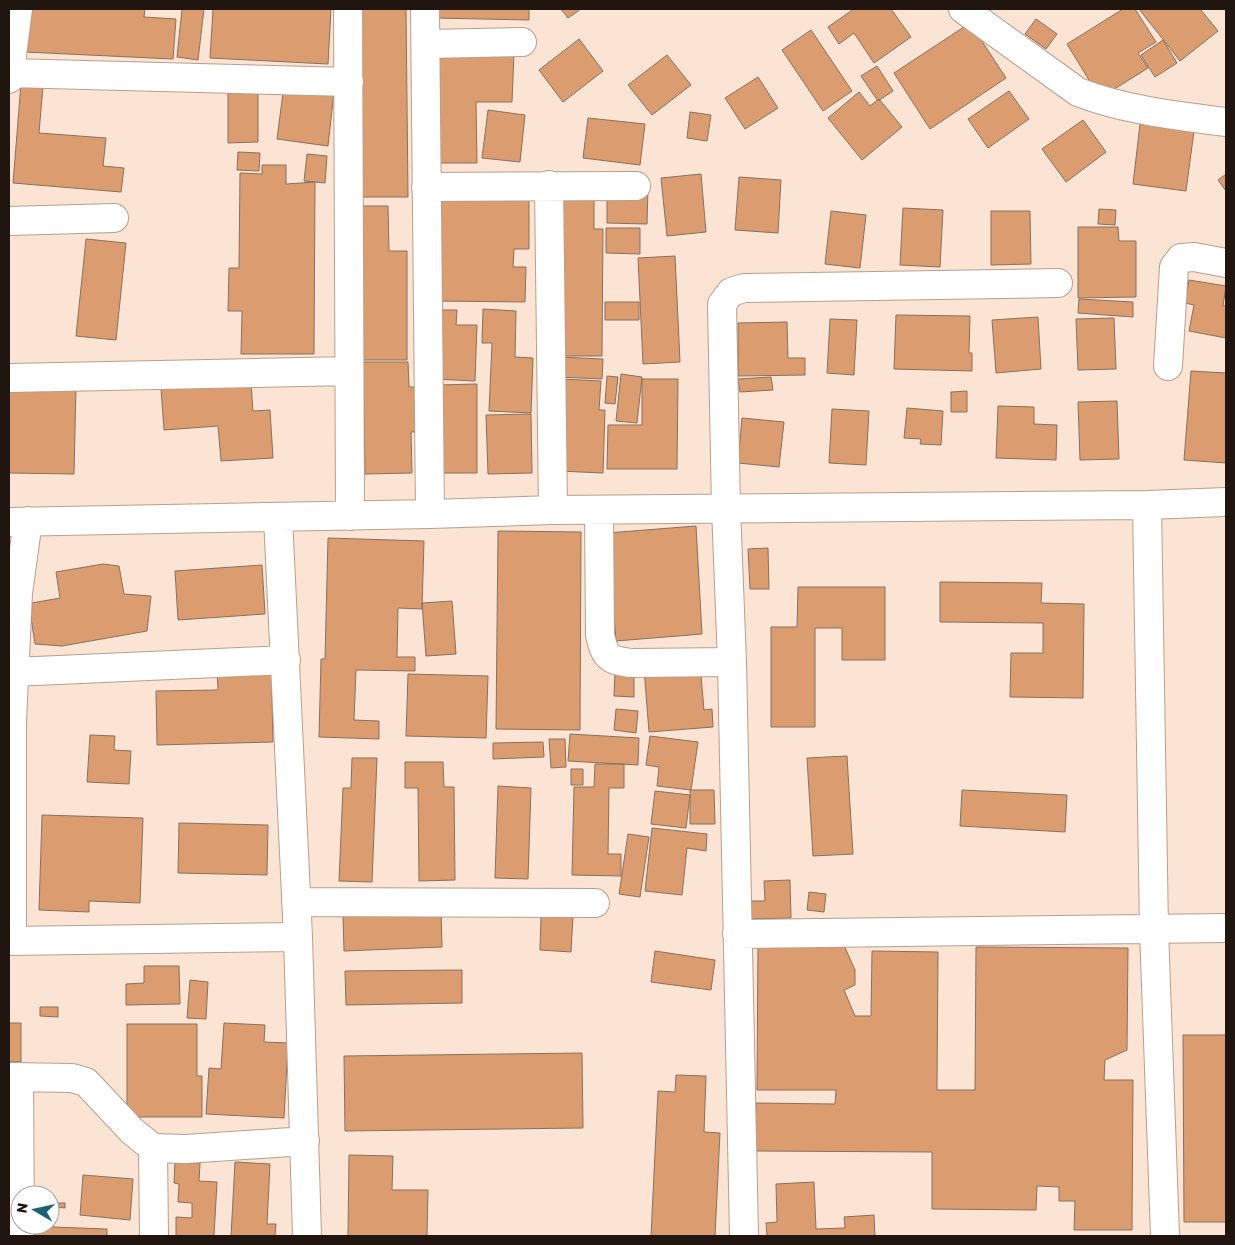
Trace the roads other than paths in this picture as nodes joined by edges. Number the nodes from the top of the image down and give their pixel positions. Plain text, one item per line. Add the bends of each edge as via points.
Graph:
1 (18, 9) edge
2 (348, 9) edge
3 (425, 9) edge
4 (963, 9) edge
5 (522, 42) dead end
6 (426, 44) junction
7 (9, 73) edge
8 (9, 80) edge
9 (349, 82) junction
10 (1226, 122) edge
11 (549, 185) junction
12 (636, 186) dead end
13 (426, 187) junction
14 (114, 218) dead end
15 (9, 221) edge
16 (1226, 263) edge
17 (1058, 283) dead end
18 (1168, 366) dead end
19 (349, 371) junction
20 (9, 378) edge
21 (1226, 502) edge
22 (1147, 505) junction
23 (726, 508) junction
24 (553, 510) junction
25 (599, 510) junction
26 (430, 514) junction
27 (350, 516) junction
28 (278, 517) junction
29 (18, 521) edge
30 (13, 593) edge
31 (286, 660) junction
32 (732, 662) junction
33 (13, 672) junction
34 (10, 722) edge
35 (296, 902) junction
36 (594, 903) dead end
37 (1226, 928) edge
38 (1154, 929) junction
39 (738, 934) junction
40 (298, 937) junction
41 (11, 941) edge
42 (14, 1077) edge
43 (305, 1141) junction
44 (152, 1148) junction
45 (20, 1236) edge
46 (154, 1236) edge
47 (307, 1236) edge
48 (744, 1236) edge
49 (1165, 1236) edge

1 - 7 street
2 - 9 street
3 - 6 street
4 - 10 street via 1078,92 1098,100
5 - 6 street
6 - 13 street
7 - 8 street
7 - 9 street
9 - 19 street
11 - 12 street
11 - 13 street
11 - 24 street
13 - 26 street
14 - 15 street
16 - 18 street via 1194,257 1182,258 1174,267
17 - 23 street via 744,288 731,292 722,304
19 - 20 street
19 - 27 street
21 - 22 street
22 - 23 street
22 - 38 street
23 - 25 street
23 - 32 street
24 - 25 street
24 - 26 street
25 - 32 street via 600,635 607,657 631,663
26 - 27 street
27 - 28 street
28 - 29 street
28 - 31 street
29 - 30 street
30 - 33 street
31 - 33 street
31 - 35 street
32 - 39 street
33 - 34 street
34 - 41 street
35 - 36 street
35 - 40 street
37 - 38 street
38 - 39 street
38 - 49 street
39 - 48 street
40 - 41 street
40 - 43 street
42 - 44 street via 72,1078 86,1082
42 - 45 street
43 - 44 street via 186,1149
43 - 47 street
44 - 46 street

